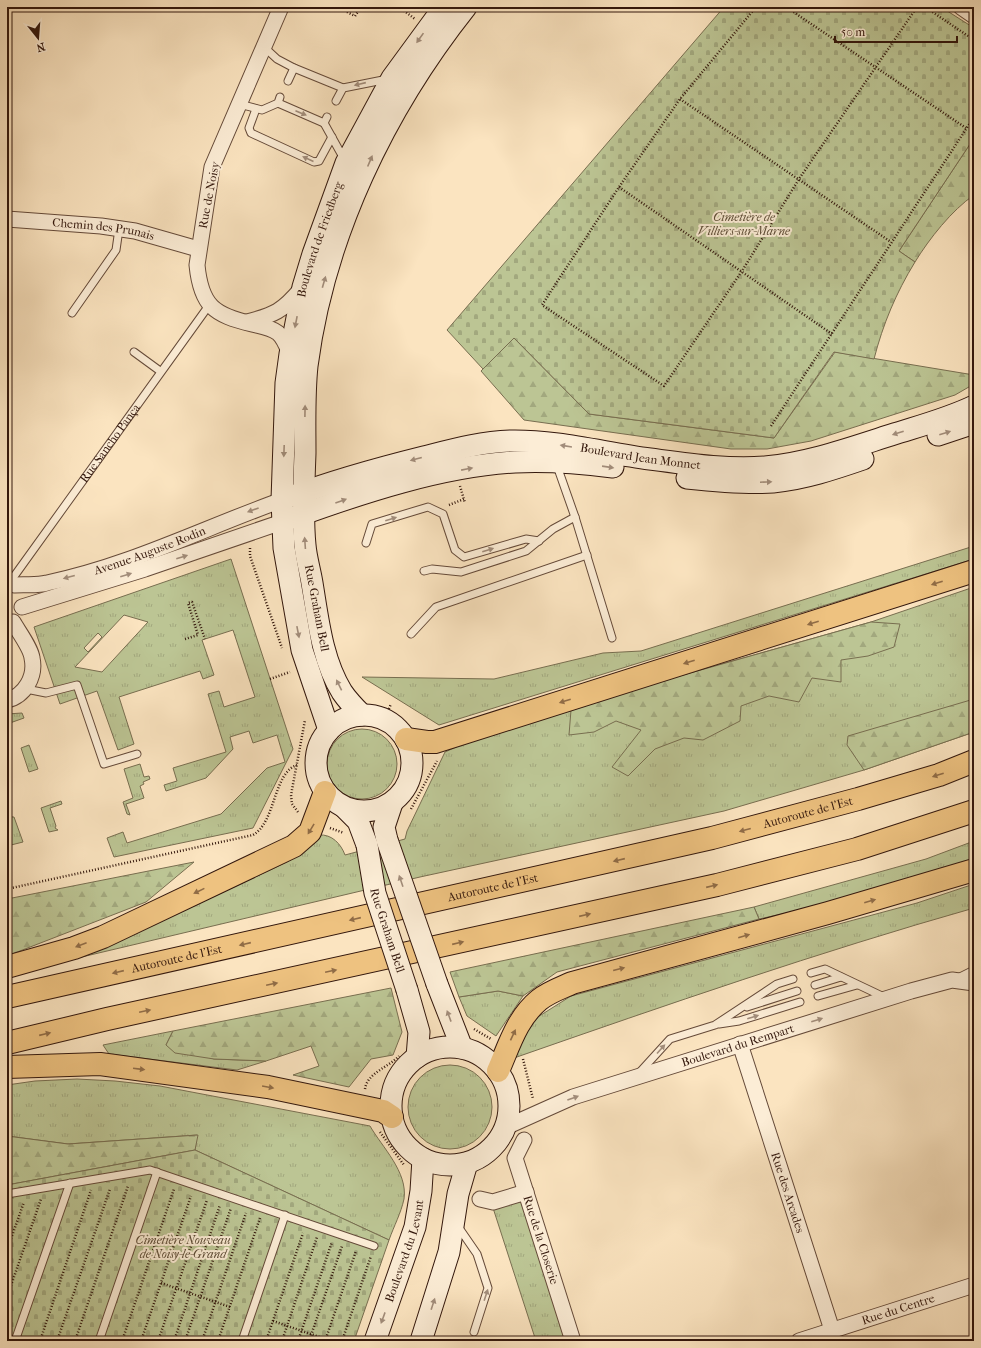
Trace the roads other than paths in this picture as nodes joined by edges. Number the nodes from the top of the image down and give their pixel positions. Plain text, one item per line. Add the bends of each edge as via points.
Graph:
1 (281, 7) edge
2 (444, 7) edge
3 (466, 7) edge
4 (960, 7) edge
5 (974, 16) edge
6 (263, 46) junction
7 (294, 68) junction
8 (392, 78) junction
9 (288, 81) dead end
10 (343, 88) junction
11 (336, 101) dead end
12 (238, 104) junction
13 (256, 109) junction
14 (332, 137) junction
15 (346, 163) junction
16 (7, 219) edge
17 (119, 229) junction
18 (198, 249) junction
19 (303, 287) junction
20 (210, 304) junction
21 (72, 313) dead end
22 (245, 322) junction
23 (134, 352) dead end
24 (290, 354) junction
25 (160, 372) junction
26 (974, 406) edge
27 (974, 423) edge
28 (555, 462) junction
29 (304, 492) junction
30 (282, 500) junction
31 (305, 514) junction
32 (575, 517) junction
33 (282, 522) junction
34 (539, 541) junction
35 (366, 542) dead end
36 (587, 555) junction
37 (424, 571) dead end
38 (974, 571) edge
39 (10, 582) edge
40 (22, 607) junction
41 (10, 624) edge
42 (411, 634) dead end
43 (612, 638) dead end
44 (26, 689) junction
45 (7, 700) edge
46 (362, 715) junction
47 (329, 730) junction
48 (406, 740) junction
49 (137, 754) dead end
50 (974, 761) edge
51 (325, 792) junction
52 (345, 808) junction
53 (400, 809) junction
54 (974, 811) edge
55 (974, 870) edge
56 (7, 967) edge
57 (974, 970) edge
58 (811, 973) dead end
59 (841, 977) junction
60 (793, 979) dead end
61 (952, 980) junction
62 (974, 983) edge
63 (815, 985) dead end
64 (857, 985) junction
65 (796, 991) dead end
66 (818, 996) dead end
67 (7, 997) edge
68 (886, 999) junction
69 (800, 1002) dead end
70 (739, 1009) junction
71 (715, 1025) junction
72 (7, 1043) edge
73 (740, 1044) junction
74 (462, 1048) junction
75 (417, 1057) junction
76 (7, 1068) edge
77 (498, 1071) junction
78 (635, 1078) junction
79 (392, 1117) junction
80 (506, 1127) junction
81 (524, 1140) dead end
82 (423, 1159) junction
83 (467, 1163) junction
84 (157, 1172) junction
85 (70, 1183) junction
86 (526, 1192) junction
87 (7, 1194) edge
88 (480, 1199) dead end
89 (285, 1215) junction
90 (454, 1221) junction
91 (374, 1246) road end
92 (974, 1285) edge
93 (474, 1332) dead end
94 (833, 1336) edge
95 (15, 1341) edge
96 (99, 1341) edge
97 (242, 1341) edge
98 (375, 1341) edge
99 (421, 1341) edge
100 (573, 1341) edge
101 (799, 1341) edge

1 - 6 street, Rue de Noisy
2 -> 8 main road, Boulevard de Friedberg
29 -> 3 main road, Boulevard de Friedberg via 308,365 318,305 342,227 376,146 406,92
4 - 5 street
6 - 7 lane via 277,59
6 - 12 street, Rue de Noisy
7 - 9 lane
7 - 10 lane
8 -> 10 lane
8 - 15 main road, Boulevard de Friedberg
10 - 11 lane
12 - 13 lane
12 - 18 street, Rue de Noisy via 212,167
13 -> 14 lane via 262,110 279,100 326,120
14 -> 13 lane via 319,161 314,162 252,133 249,128
14 - 15 lane
15 - 19 main road, Boulevard de Friedberg
16 - 17 street, Chemin des Prunais
17 - 18 street, Chemin des Prunais
17 - 21 lane via 116,250
18 - 20 street, Rue de Noisy via 198,280
19 - 22 street, Rue de Noisy via 281,311
19 -> 24 main road, Boulevard de Friedberg
20 - 22 street, Rue de Noisy via 219,314
20 - 25 lane, Rue Sancho Pança
22 - 24 street, Rue de Noisy via 279,334
23 - 25 lane
24 -> 30 main road, Boulevard de Friedberg via 286,383
25 - 39 lane, Rue Sancho Pança
26 -> 29 main road, Boulevard Jean Monnet via 951,416 837,452 789,464 744,468 711,466 557,444 510,441 453,450 353,476
28 -> 27 main road, Boulevard Jean Monnet via 727,482 773,482 830,470
31 -> 28 main road, Boulevard Jean Monnet via 347,498 470,468 515,462
28 - 32 lane
29 - 30 main road, Boulevard Jean Monnet
29 - 31 main road, Boulevard de Friedberg
30 - 33 main road, Rue Graham Bell
30 -> 39 street, Avenue Auguste Rodin via 136,557 95,570 46,584
31 - 33 main road, Boulevard Jean Monnet
46 -> 31 main road, Rue Graham Bell via 342,692 324,650 305,544
32 - 34 lane via 553,529
32 - 36 lane
40 -> 33 street, Avenue Auguste Rodin via 152,567
33 -> 47 main road, Rue Graham Bell via 291,594 302,650
35 -> 34 lane via 372,524 428,507 443,514 454,550 464,557 526,539
34 - 37 lane via 526,551 461,572 432,569
36 - 42 lane via 436,607
36 - 43 lane
38 -> 48 highway via 435,742
39 - 40 street via 22,599
40 - 41 street
41 - 44 street via 32,658 32,675
44 - 45 street
44 - 49 lane via 46,693 77,685 104,764
46 - 47 main road, Rue Graham Bell via 345,720
46 - 48 main road, Rue Graham Bell via 387,712
47 - 51 main road, Rue Graham Bell via 318,749 316,760 318,777
48 - 53 main road, Rue Graham Bell via 412,762 411,774
50 -> 67 highway, Autoroute de l’Est via 858,799 712,838
51 - 52 main road, Rue Graham Bell via 334,802
51 -> 56 highway via 310,832 294,846 109,934 74,948
52 - 53 main road, Rue Graham Bell via 357,811
52 - 75 main road, Rue Graham Bell, bridge via 358,821 367,845 375,893 419,1032
74 -> 53 main road, Rue Graham Bell, bridge via 387,840 384,827
72 -> 54 highway via 717,885 857,849
77 -> 55 highway via 513,1034 528,1011 539,1000 572,983
57 - 61 lane
58 - 59 lane via 825,969
59 - 63 lane
59 - 64 lane
60 - 70 lane via 777,984
61 - 62 street, Boulevard du Rempart
61 - 68 street, Boulevard du Rempart
64 - 66 lane
64 - 68 lane
65 - 70 lane
73 -> 68 street, Boulevard du Rempart
71 -> 69 lane via 739,1021
70 - 71 lane
78 -> 71 lane via 670,1039
73 - 78 street, Boulevard du Rempart
73 - 94 street, Rue des Arcades
74 - 75 main road via 446,1047 431,1050
74 - 77 main road via 476,1053
75 - 79 main road via 404,1068 395,1083 391,1100
76 -> 79 highway via 100,1064 187,1075 268,1087 383,1111
77 - 80 main road via 507,1088 510,1108
80 -> 78 street, Boulevard du Rempart via 573,1097
79 - 82 main road via 398,1134 408,1149
80 - 83 main road via 497,1143 484,1155
81 - 86 street, Rue de la Closerie via 515,1158
82 - 83 main road via 452,1166
82 -> 98 main road, Boulevard du Levant via 415,1227
83 - 90 main road via 458,1194
84 - 85 lane via 133,1172
84 - 89 lane
84 - 96 lane
85 - 87 lane
85 - 95 lane
86 - 88 street via 493,1202
86 - 100 street, Rue de la Closerie
89 - 91 lane
89 - 97 lane
93 -> 90 lane via 488,1288 477,1254
99 -> 90 main road via 449,1252
92 - 94 street, Rue du Centre
94 - 101 street, Rue du Centre

